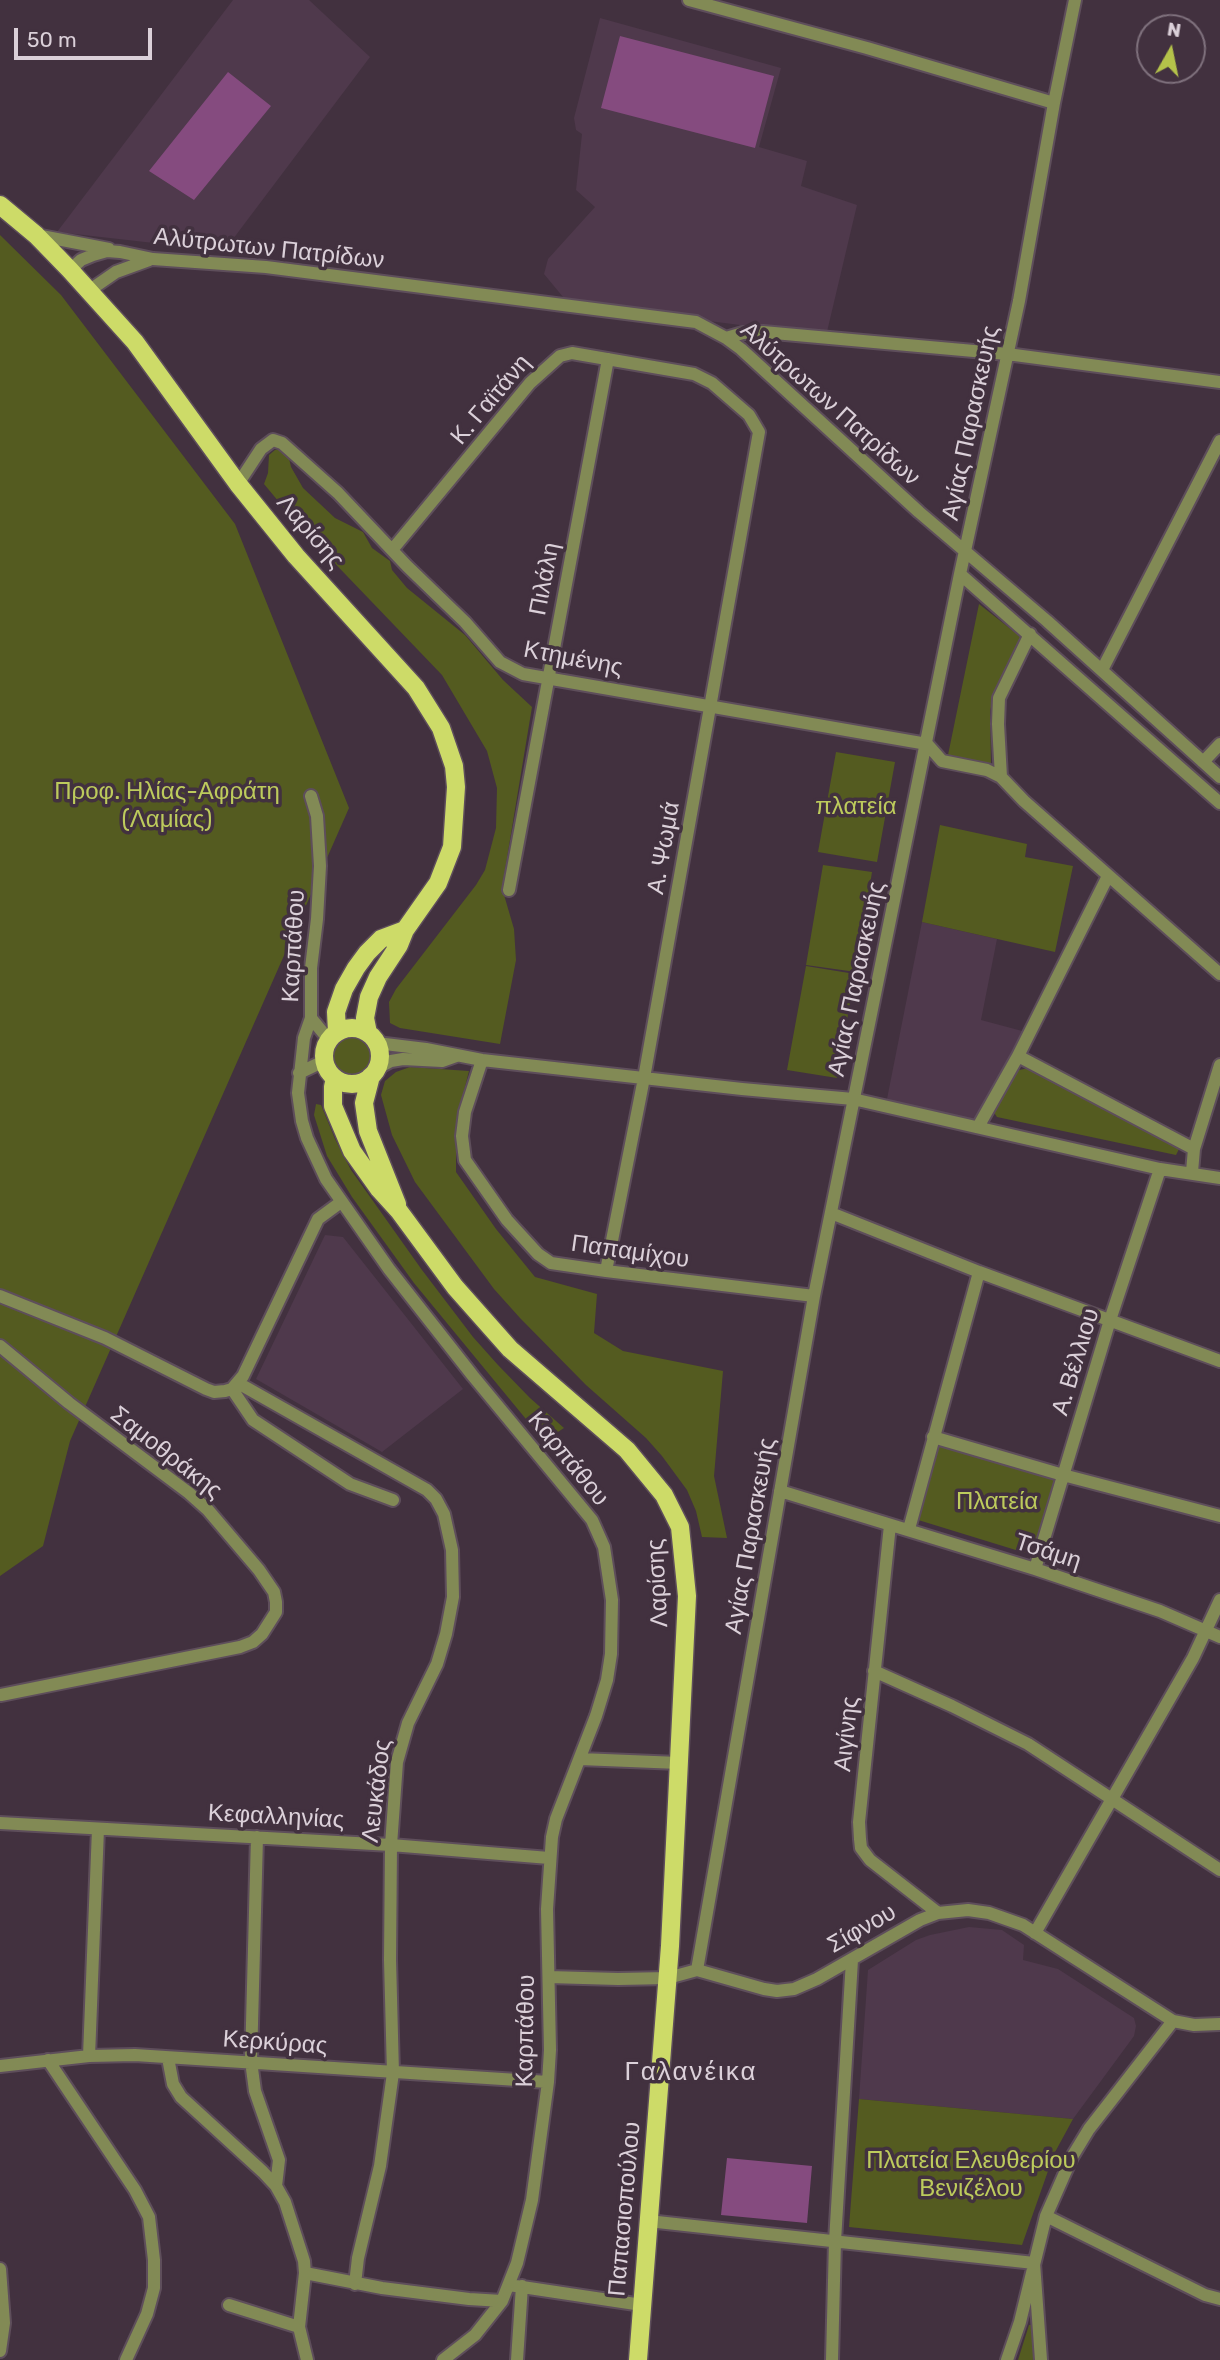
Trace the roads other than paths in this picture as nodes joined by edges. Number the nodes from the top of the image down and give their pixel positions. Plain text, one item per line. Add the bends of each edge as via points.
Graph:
1 (689, 0) edge
2 (1075, 0) edge
3 (1054, 103) junction
4 (0, 205) edge
5 (36, 235) junction
6 (120, 252) junction
7 (153, 259) junction
8 (70, 270) junction
9 (90, 290) junction
10 (726, 338) junction
11 (1007, 355) junction
12 (608, 359) junction
13 (1220, 382) edge
14 (759, 432) joint
15 (1220, 441) edge
16 (238, 484) junction
17 (965, 549) junction
18 (392, 550) junction
19 (960, 575) junction
20 (1030, 634) junction
21 (1102, 670) junction
22 (548, 678) junction
23 (711, 706) junction
24 (927, 744) junction
25 (1220, 744) edge
26 (1203, 762) junction
27 (1001, 777) junction
28 (1220, 777) edge
29 (311, 796) dead end
30 (1220, 803) edge
31 (1108, 876) junction
32 (509, 890) dead end
33 (405, 930) junction
34 (1220, 974) edge
35 (311, 1018) junction
36 (333, 1036) junction
37 (373, 1038) junction
38 (456, 1056) junction
39 (1018, 1056) junction
40 (482, 1060) junction
41 (324, 1061) junction
42 (1220, 1065) edge
43 (374, 1072) junction
44 (299, 1073) junction
45 (335, 1078) junction
46 (644, 1078) junction
47 (853, 1099) junction
48 (978, 1127) junction
49 (1194, 1149) junction
50 (1160, 1169) junction
51 (1192, 1172) junction
52 (1220, 1178) edge
53 (341, 1202) junction
54 (399, 1211) junction
55 (831, 1213) junction
56 (606, 1271) junction
57 (979, 1272) junction
58 (0, 1296) edge
59 (814, 1296) junction
60 (1110, 1320) junction
61 (0, 1346) edge
62 (1220, 1361) edge
63 (235, 1386) junction
64 (933, 1437) junction
65 (1063, 1475) junction
66 (780, 1491) junction
67 (393, 1500) dead end
68 (1220, 1516) edge
69 (890, 1525) junction
70 (909, 1529) junction
71 (1035, 1569) junction
72 (1220, 1600) edge
73 (1207, 1629) junction
74 (1220, 1637) edge
75 (874, 1671) junction
76 (1, 1695) edge
77 (580, 1759) junction
78 (679, 1763) junction
79 (1113, 1801) junction
80 (0, 1824) edge
81 (98, 1829) junction
82 (257, 1836) junction
83 (391, 1845) junction
84 (549, 1858) junction
85 (1220, 1870) edge
86 (938, 1913) junction
87 (1035, 1933) junction
88 (852, 1959) junction
89 (697, 1970) junction
90 (549, 1977) junction
91 (668, 1978) junction
92 (1173, 2021) junction
93 (1220, 2024) edge
94 (89, 2056) junction
95 (168, 2058) junction
96 (48, 2060) junction
97 (251, 2061) junction
98 (0, 2066) edge
99 (393, 2073) junction
100 (548, 2082) junction
101 (276, 2186) junction
102 (1046, 2216) junction
103 (648, 2221) junction
104 (835, 2241) junction
105 (1034, 2263) junction
106 (0, 2269) edge
107 (305, 2273) junction
108 (355, 2284) junction
109 (515, 2285) junction
110 (1220, 2299) edge
111 (502, 2301) junction
112 (229, 2305) dead end
113 (642, 2305) junction
114 (299, 2327) junction
115 (0, 2351) edge
116 (126, 2360) edge
117 (307, 2360) edge
118 (443, 2360) edge
119 (517, 2360) edge
120 (638, 2360) edge
121 (832, 2360) edge
122 (1007, 2360) edge
123 (1041, 2360) edge

1 - 3 street
2 - 3 street, Αγίας Παρασκευής
3 - 11 street, Αγίας Παρασκευής
4 - 5 main road, Λαρίσης
5 - 6 street
5 - 8 main road, Λαρίσης
6 - 7 street, Αλύτρωτων Πατρίδων
6 - 8 street, Αλύτρωτων Πατρίδων via 93,255
7 - 9 street via 116,272
7 - 10 street, Αλύτρωτων Πατρίδων via 266,267 696,322
8 - 9 main road, Λαρίσης
9 - 16 main road, Λαρίσης via 135,342
10 - 11 street via 763,332
10 - 17 street, Αλύτρωτων Πατρίδων
11 - 13 street
11 - 17 street, Αγίας Παρασκευής
12 - 14 street, Κ. Γαϊτάνη via 694,374 712,383 749,415
12 - 18 street, Κ. Γαϊτάνη via 572,353 547,365
12 - 22 street, Πιλάλη
14 - 23 street, Α. Ψωμά
15 - 21 street
16 - 18 street, Κτημένης via 261,449 272,440 282,443
16 - 33 main road, Λαρίσης via 296,556 416,688 449,746 457,806 452,847 438,883
17 - 19 street, Αγίας Παρασκευής
17 - 21 street, Αλύτρωτων Πατρίδων
18 - 22 street, Κτημένης via 500,662 523,674
19 - 20 street
19 - 24 street, Αγίας Παρασκευής
20 - 27 street via 999,698
20 - 30 street
21 - 26 street, Αλύτρωτων Πατρίδων
22 - 23 street, Κτημένης
22 - 32 street, Πιλάλη
23 - 24 street, Κτημένης
23 - 46 street, Α. Ψωμά
24 - 27 street via 942,761
24 - 47 street, Αγίας Παρασκευής
25 - 26 street
26 - 28 street, Αλύτρωτων Πατρίδων
27 - 31 street
29 - 35 street, Καρπάθου via 320,866
31 - 34 street
31 - 39 street
33 - 36 main road, Λαρίσης via 381,939 356,968 336,1012
33 - 37 main road, Λαρίσης via 369,997 365,1018
35 - 36 street
35 - 44 street, Καρπάθου
36 - 37 main road via 353,1028
36 - 41 main road via 324,1050
37 - 38 street
37 - 43 main road via 380,1056
38 - 40 street
38 - 43 street via 391,1061
39 - 48 street
39 - 49 street
40 - 46 street
40 - 56 street, Παπαμίχου via 470,1091 462,1136 470,1169 538,1254 551,1263
41 - 44 street
41 - 45 main road
42 - 49 street
43 - 45 main road via 354,1084
43 - 54 main road, Λαρίσης via 364,1103 368,1131
44 - 53 street, Καρπάθου via 299,1110 307,1138
45 - 54 main road, Λαρίσης via 332,1106 346,1137 364,1169
46 - 47 street
46 - 56 street, Α. Ψωμά
47 - 48 street
47 - 55 street, Αγίας Παρασκευής
48 - 50 street
49 - 51 street
50 - 51 street
50 - 60 street, Α. Βέλλιου
51 - 52 street
53 - 63 street via 318,1219
53 - 77 street, Καρπάθου via 389,1269 598,1530 612,1600 611,1654 607,1680
54 - 78 main road, Λαρίσης via 490,1328 628,1450 672,1508 680,1527 687,1596
55 - 57 street
55 - 59 street, Αγίας Παρασκευής
56 - 59 street, Παπαμίχου
57 - 60 street
57 - 64 street
58 - 63 street via 105,1338 206,1389 220,1392
59 - 66 street, Αγίας Παρασκευής
60 - 62 street
60 - 65 street, Α. Βέλλιου
61 - 76 street, Σαμοθράκης via 208,1510 259,1570 276,1602 276,1612 262,1634 240,1647
63 - 67 street via 253,1420 350,1484
63 - 83 street, Λευκάδος via 422,1486 444,1514 453,1560 451,1610 437,1664 399,1750
64 - 65 street
64 - 70 street
65 - 68 street
65 - 71 street, Α. Βέλλιου
66 - 69 street, Τσάμη
66 - 89 street, Αγίας Παρασκευής
69 - 70 street, Τσάμη
69 - 75 street, Αιγίνης
70 - 71 street, Τσάμη
71 - 73 street, Τσάμη
72 - 73 street
73 - 74 street, Τσάμη
73 - 79 street
75 - 79 street via 1028,1744
75 - 86 street, Αιγίνης via 859,1822 861,1847 870,1860
77 - 78 street
77 - 84 street, Καρπάθου via 556,1819
78 - 91 main road, Λαρίσης
79 - 85 street
79 - 87 street
80 - 81 street, Κεφαλληνίας
81 - 82 street, Κεφαλληνίας
81 - 94 street
82 - 83 street, Κεφαλληνίας
82 - 97 street
83 - 84 street, Κεφαλληνίας
83 - 99 street, Λευκάδος
84 - 90 street, Καρπάθου
86 - 87 street, Σίφνου via 978,1911
86 - 88 street, Σίφνου
87 - 92 street, Σίφνου
88 - 89 street, Σίφνου via 805,1985 784,1991
88 - 104 street
89 - 91 street, Σίφνου
90 - 91 street, Σίφνου
90 - 100 street, Καρπάθου
91 - 103 main road, Παπασιοπούλου
92 - 93 street
92 - 102 street via 1089,2129
94 - 95 street, Κερκύρας
94 - 96 street, Κερκύρας
95 - 97 street, Κερκύρας
95 - 101 street via 181,2097
96 - 98 street, Κερκύρας
96 - 116 street via 149,2217 154,2288
97 - 99 street, Κερκύρας
97 - 101 street via 255,2091 279,2160
99 - 100 street, Κερκύρας
99 - 108 street, Λευκάδος via 380,2166
100 - 109 street, Καρπάθου via 533,2200
101 - 107 street via 296,2232
102 - 105 street
102 - 110 street
103 - 104 street
103 - 113 main road, Παπασιοπούλου
104 - 105 street
104 - 121 street
105 - 122 street
105 - 123 street
106 - 115 street via 4,2323
107 - 108 street
107 - 114 street
108 - 111 street
109 - 111 street
109 - 113 street
109 - 119 street, Καρπάθου
111 - 118 street via 475,2335
112 - 114 street
113 - 120 main road, Παπασιοπούλου
114 - 117 street

